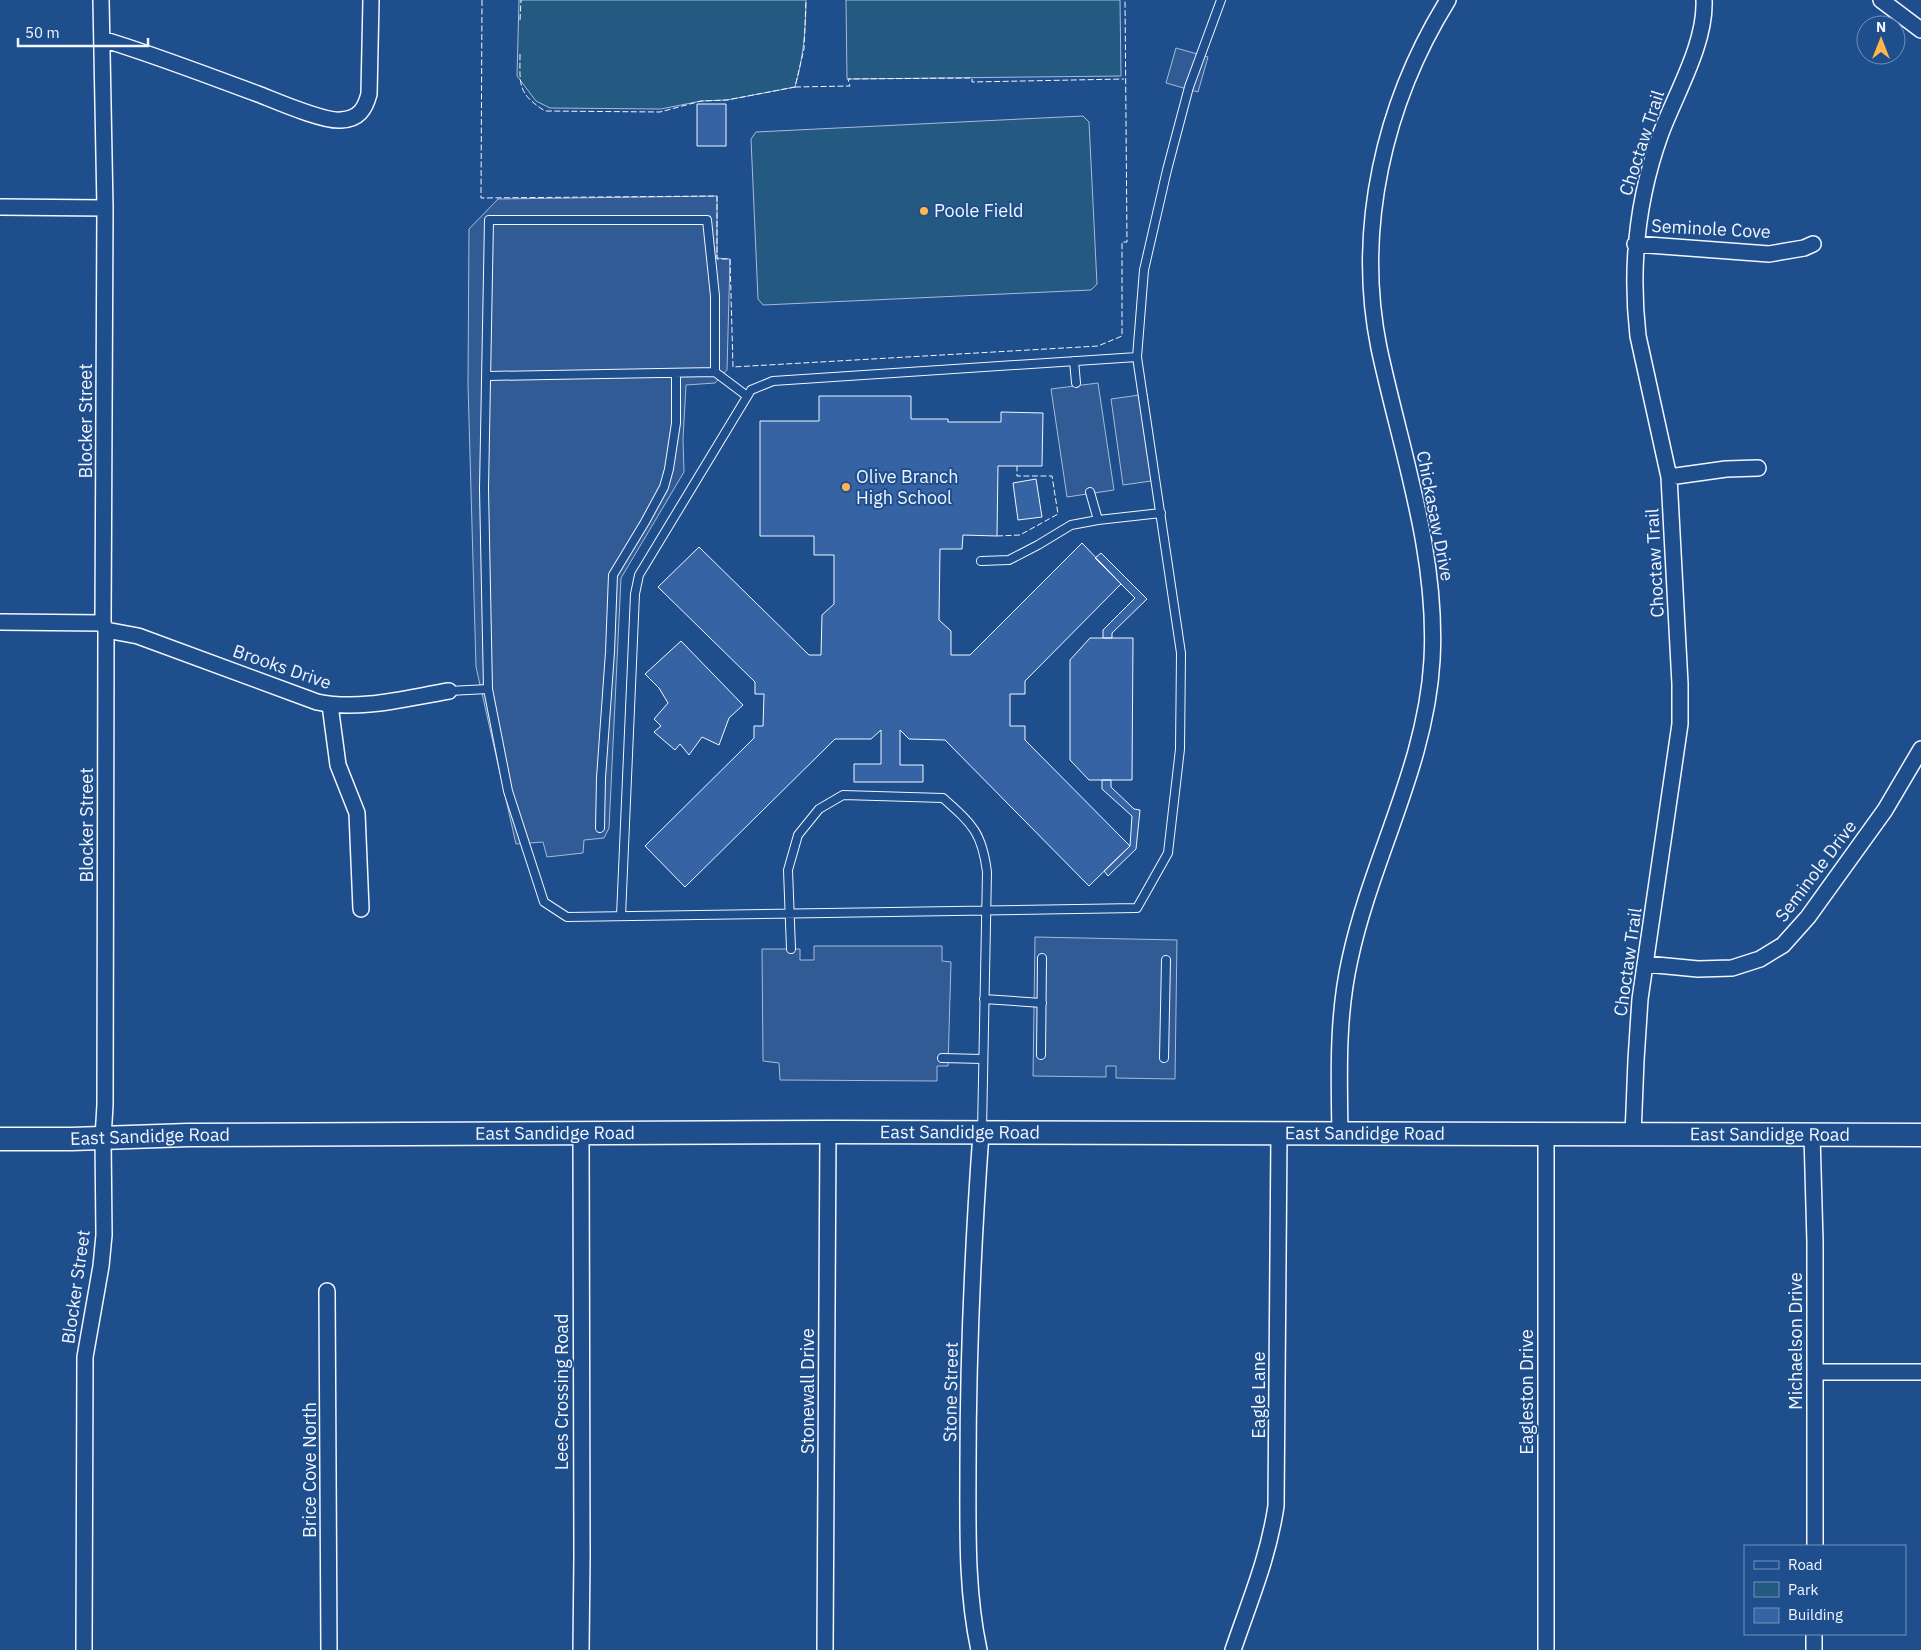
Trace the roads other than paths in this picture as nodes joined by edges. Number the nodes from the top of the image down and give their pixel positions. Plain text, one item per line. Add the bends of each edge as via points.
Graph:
1 (101, 0) edge
2 (371, 0) edge
3 (1221, 0) edge
4 (1448, 0) edge
5 (1704, 0) edge
6 (1881, 0) edge
7 (1921, 30) edge
8 (102, 39) junction
9 (0, 207) edge
10 (105, 208) junction
11 (1635, 244) junction
12 (1813, 244) dead end
13 (1137, 357) junction
14 (1074, 361) junction
15 (715, 372) junction
16 (676, 374) junction
17 (488, 376) junction
18 (1076, 383) dead end
19 (747, 396) junction
20 (1758, 468) dead end
21 (1669, 477) junction
22 (1090, 492) dead end
23 (1160, 513) junction
24 (1098, 520) junction
25 (981, 561) dead end
26 (0, 622) edge
27 (104, 627) junction
28 (488, 689) junction
29 (449, 691) joint
30 (330, 704) junction
31 (1921, 749) edge
32 (600, 828) dead end
33 (361, 909) dead end
34 (986, 911) junction
35 (791, 914) junction
36 (621, 916) junction
37 (791, 949) dead end
38 (1042, 958) dead end
39 (1166, 960) dead end
40 (1646, 964) junction
41 (984, 999) junction
42 (1042, 1003) junction
43 (1041, 1055) dead end
44 (942, 1058) dead end
45 (983, 1058) junction
46 (1164, 1058) dead end
47 (828, 1132) junction
48 (982, 1133) junction
49 (581, 1134) junction
50 (1279, 1134) junction
51 (1340, 1134) junction
52 (1546, 1134) junction
53 (1633, 1135) junction
54 (1812, 1135) junction
55 (1921, 1135) edge
56 (103, 1138) junction
57 (0, 1139) edge
58 (328, 1291) dead end
59 (1815, 1372) junction
60 (1921, 1372) edge
61 (1815, 1545) edge
62 (1814, 1635) edge
63 (84, 1650) edge
64 (329, 1650) edge
65 (581, 1650) edge
66 (825, 1650) edge
67 (979, 1650) edge
68 (1233, 1650) edge
69 (1546, 1650) edge
70 (1814, 1650) edge

1 - 8 street, Blocker Street
2 - 8 street via 369,94 360,114 347,119 333,120 291,107 154,55
3 - 13 lane via 1189,87 1146,261
4 - 51 street, Chickasaw Drive via 1414,62 1388,130 1372,219 1372,301 1379,346 1424,540 1432,593 1432,658 1422,732 1350,958 1339,1056
5 - 11 street, Choctaw Trail via 1694,54 1654,156
6 - 7 street
8 - 10 street, Blocker Street
9 - 10 street
10 - 27 street, Blocker Street
11 - 12 street, Seminole Cove via 1769,254
11 - 21 street, Choctaw Trail via 1638,336
13 - 14 lane
13 - 23 lane
14 - 18 lane
14 - 19 lane via 773,381 751,390
15 - 16 lane
15 - 17 lane via 715,296 707,220 490,220
15 - 19 lane
16 - 17 lane
16 - 32 lane via 676,423 664,487 613,575
17 - 28 lane via 484,489
19 - 36 lane via 639,575 635,594
20 - 21 street
21 - 40 street, Choctaw Trail via 1680,724
22 - 24 lane
23 - 24 lane
23 - 34 lane via 1181,653 1180,749 1168,853 1137,908
24 - 25 lane via 1071,524 1009,560
26 - 27 street, Brooks Drive
27 - 30 street, Brooks Drive
27 - 56 street, Blocker Street
28 - 29 lane
28 - 36 lane via 508,791 544,902 567,917
29 - 30 street, Brooks Drive via 357,706
30 - 33 street via 338,765 357,813
31 - 40 street, Seminole Drive via 1885,810 1808,917 1783,945 1760,959 1732,968
34 - 35 lane
34 - 35 lane via 987,872 981,844 971,823 943,798 843,795 819,809 798,835 788,870
34 - 41 lane
35 - 36 lane
35 - 37 lane
38 - 42 lane
39 - 46 lane
40 - 53 street, Choctaw Trail via 1640,999
41 - 42 lane
41 - 45 lane
42 - 43 lane
44 - 45 lane
45 - 48 lane
47 - 48 street, East Sandidge Road
47 - 49 street, East Sandidge Road
47 - 66 street, Stonewall Drive
48 - 50 street, East Sandidge Road
48 - 67 street, Stone Street via 968,1407 970,1589
49 - 56 street, East Sandidge Road
49 - 65 street, Lees Crossing Road
50 - 51 street, East Sandidge Road
50 - 68 street, Eagle Lane via 1276,1506 1256,1590
51 - 52 street, East Sandidge Road
52 - 53 street, East Sandidge Road
52 - 69 street, Eagleston Drive
53 - 54 street, East Sandidge Road
54 - 55 street, East Sandidge Road
54 - 59 street, Michaelson Drive
56 - 57 street, East Sandidge Road
56 - 63 street, Blocker Street via 104,1235 84,1375
58 - 64 street, Brice Cove North
59 - 60 street
59 - 61 street, Michaelson Drive
62 - 70 street

